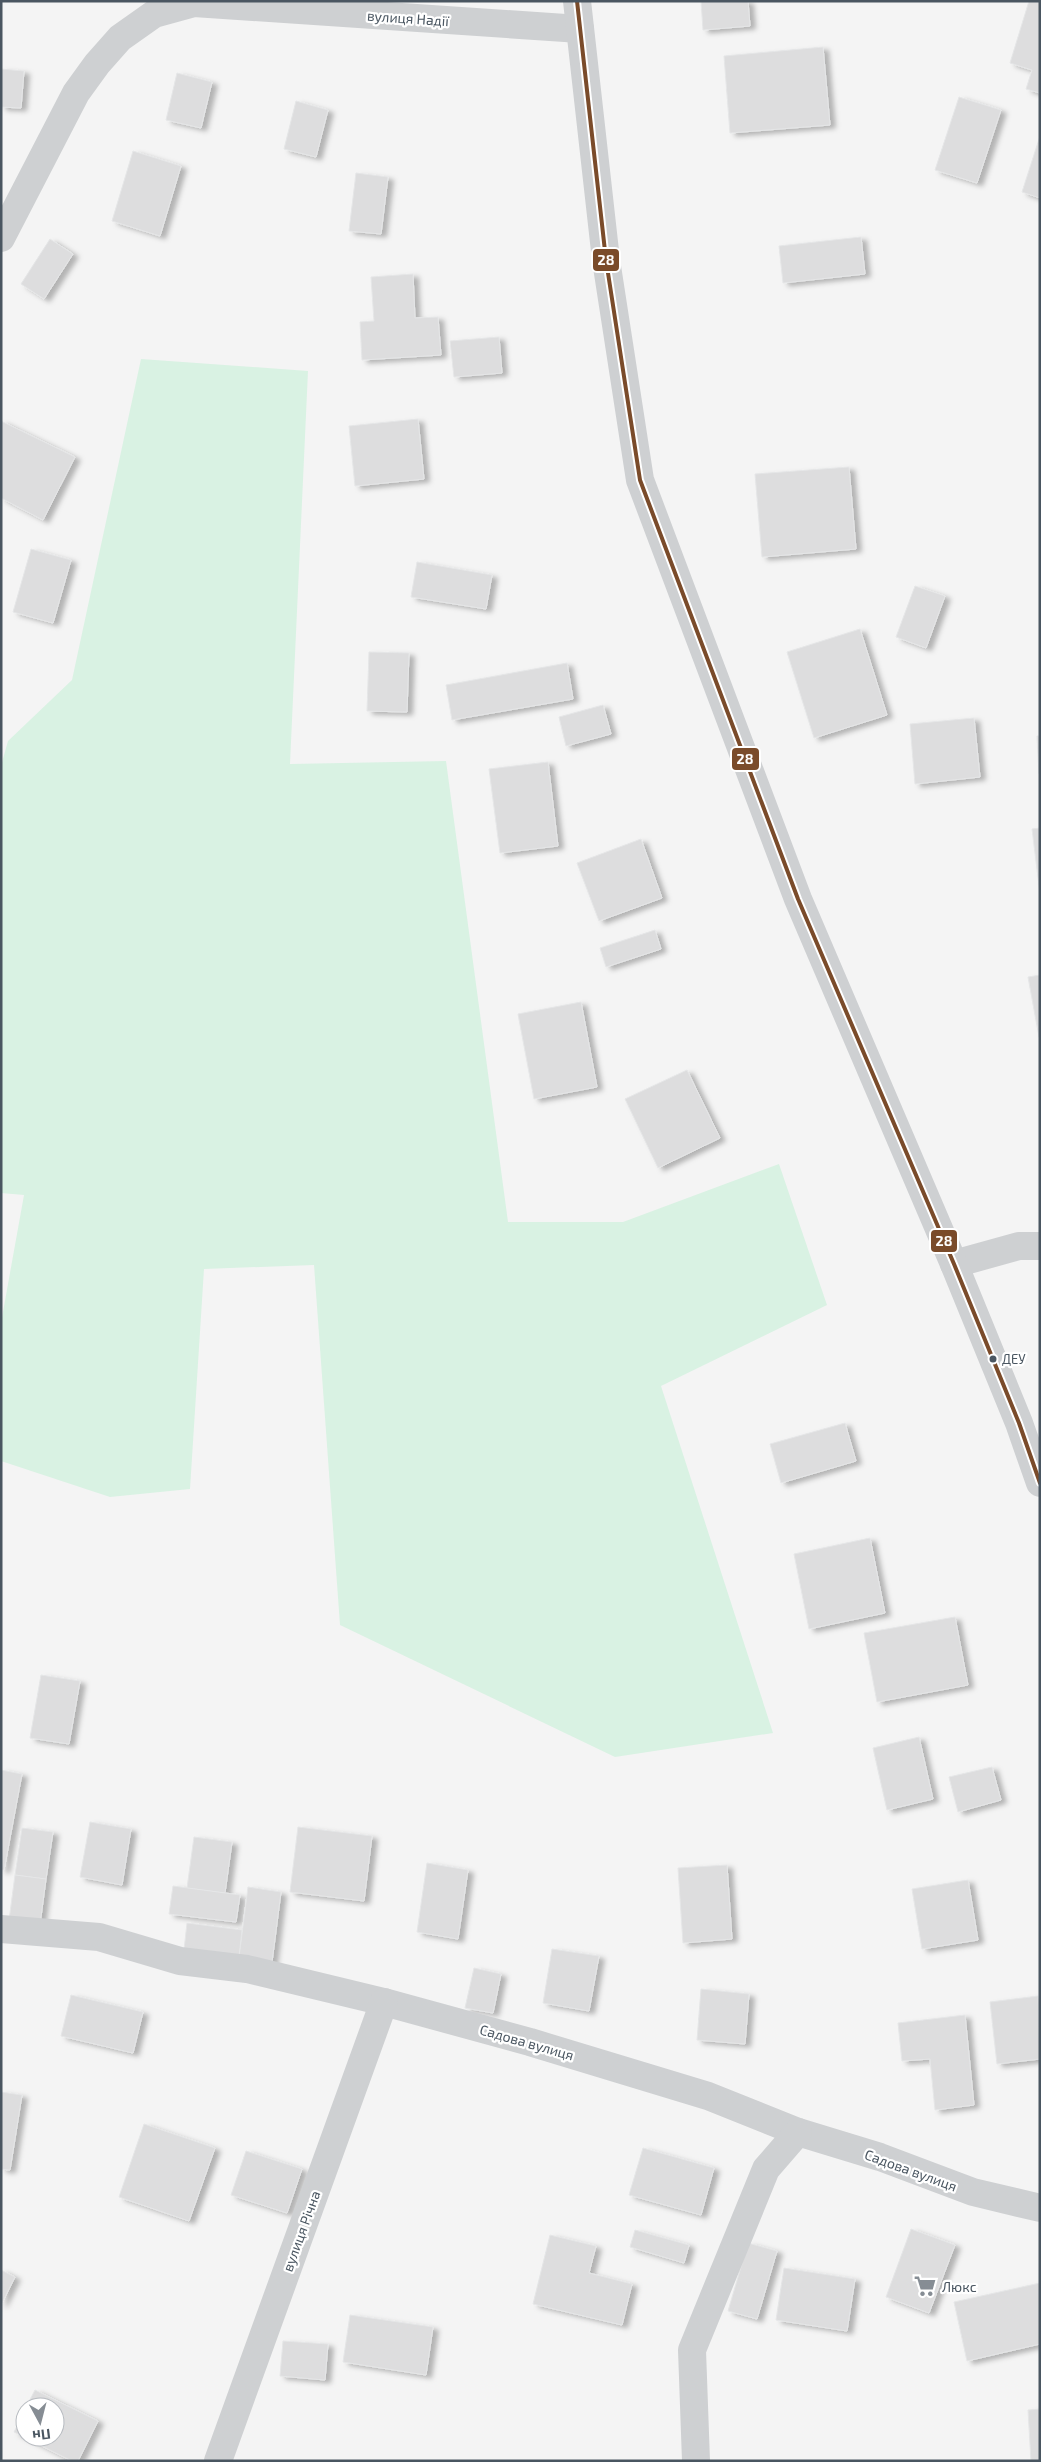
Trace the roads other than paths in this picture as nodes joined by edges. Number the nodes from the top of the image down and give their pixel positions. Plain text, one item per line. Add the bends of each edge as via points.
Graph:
1 (577, 1) edge
2 (580, 29) junction
3 (1, 238) edge
4 (1040, 1246) edge
5 (954, 1264) junction
6 (1040, 1483) edge
7 (1, 1929) edge
8 (384, 2002) junction
9 (798, 2132) junction
10 (1040, 2208) edge
11 (216, 2456) edge
12 (696, 2461) edge

1 - 2 street
2 - 3 street, вулиця Надії via 194,4 154,14 120,38 76,93
2 - 5 street via 606,260 640,480 798,899
4 - 5 street via 1019,1246
5 - 6 street via 1019,1422
7 - 8 street, Садова вулиця via 99,1937 180,1961 247,1969
8 - 9 street, Садова вулиця via 708,2096
8 - 11 street, вулиця Річна
9 - 10 street, Садова вулиця via 880,2157 974,2192
9 - 12 street via 766,2169 692,2350

